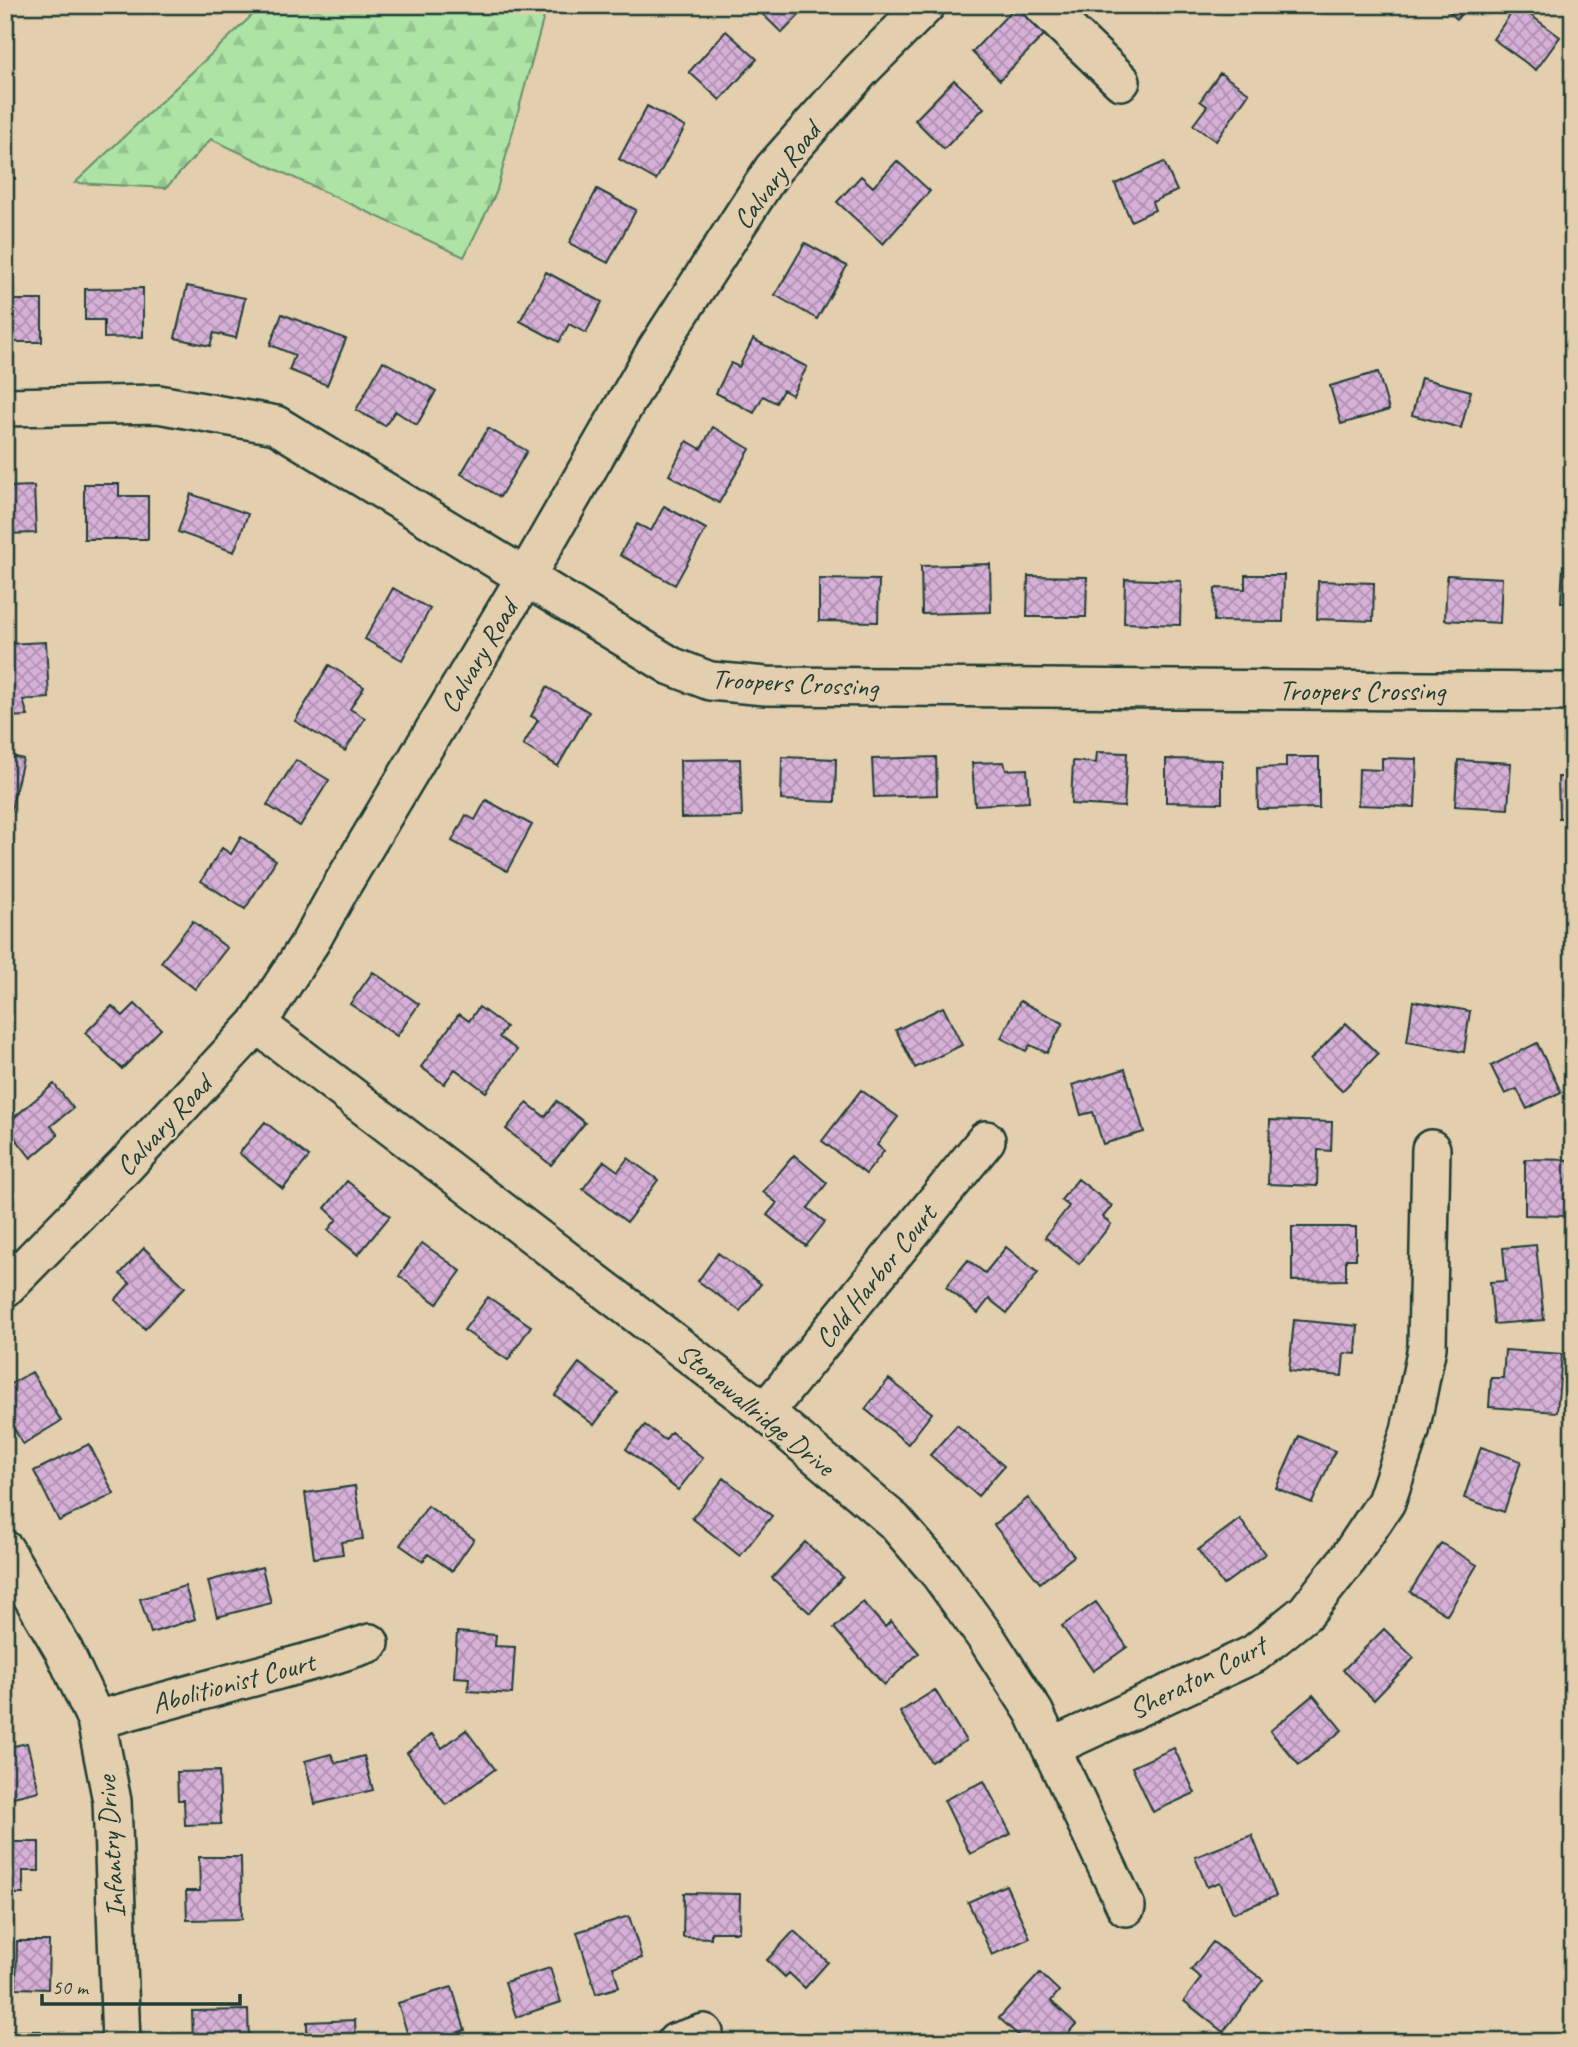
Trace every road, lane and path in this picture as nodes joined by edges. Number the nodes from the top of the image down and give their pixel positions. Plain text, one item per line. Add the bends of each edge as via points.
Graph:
1 (926, 5) edge
2 (1042, 5) edge
3 (1121, 81) dead end
4 (5, 407) edge
5 (525, 578) junction
6 (1573, 692) edge
7 (257, 1024) junction
8 (985, 1140) dead end
9 (1431, 1149) dead end
10 (5, 1288) edge
11 (765, 1412) junction
12 (5, 1550) edge
13 (370, 1643) dead end
14 (96, 1720) junction
15 (1052, 1747) junction
16 (1126, 1908) dead end
17 (121, 2042) edge

1 - 5 street, Calvary Road via 773,169 656,350
2 - 3 street
4 - 5 street, Troopers Crossing via 158,404 276,425
5 - 6 street, Troopers Crossing via 671,666 710,681 779,686
5 - 7 street, Calvary Road via 312,941
7 - 10 street, Calvary Road
7 - 11 street, Stonewallridge Drive
8 - 11 street, Cold Harbor Court
9 - 15 street, Sheraton Court via 1427,1347 1410,1431 1386,1502 1306,1612 1254,1654
11 - 15 street, Stonewallridge Drive via 894,1521 939,1573 987,1639
12 - 14 street, Infantry Drive via 64,1651
13 - 14 street, Abolitionist Court
14 - 17 street, Infantry Drive via 112,1801
15 - 16 street, Stonewallridge Drive

